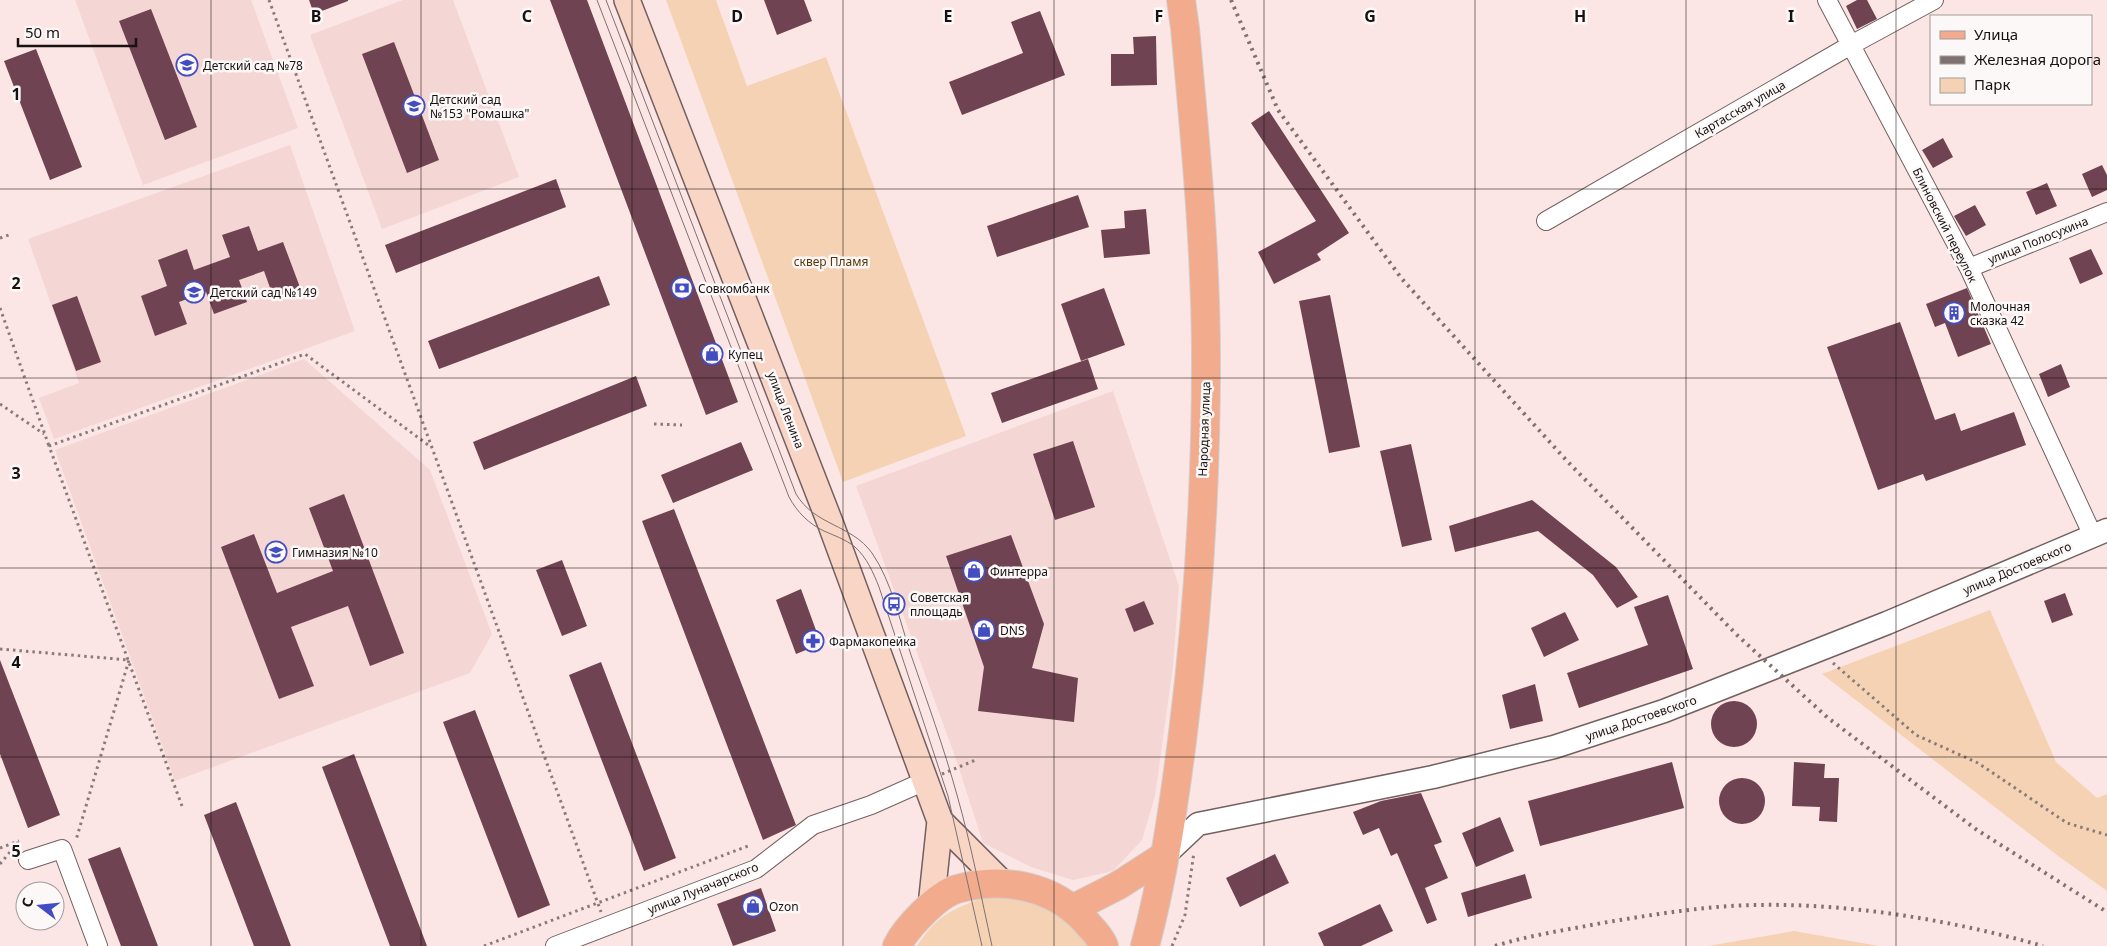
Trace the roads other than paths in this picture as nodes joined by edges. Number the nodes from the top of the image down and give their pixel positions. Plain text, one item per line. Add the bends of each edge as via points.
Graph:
1 (627, 0) edge
2 (1181, 0) edge
3 (1827, 0) edge
4 (1934, 0) edge
5 (1851, 45) junction
6 (2107, 212) edge
7 (1546, 221) dead end
8 (1968, 268) junction
9 (2100, 533) edge
10 (925, 781) junction
11 (940, 821) junction
12 (1164, 856) junction
13 (28, 860) dead end
14 (1002, 883) junction
15 (931, 906) junction
16 (1074, 908) junction
17 (98, 946) edge
18 (555, 946) edge
19 (897, 946) edge
20 (1104, 946) edge
21 (1145, 946) edge

1 - 10 main road, улица Ленина via 831,525
2 - 12 main road, Народная улица via 1199,207 1206,360 1200,551 1191,668
3 - 5 street, Блиновский переулок
4 - 5 street, Картасская улица
5 - 7 street, Картасская улица
5 - 8 street, Блиновский переулок
6 - 8 street, улица Полосухина
8 - 9 street, Блиновский переулок
9 - 12 street, улица Достоевского via 1887,623 1664,711 1554,747 1434,776 1198,824
10 - 11 main road, улица Ленина
10 - 18 street, улица Луначарского via 813,825 756,869
11 - 14 main road
11 - 15 main road
12 - 16 main road via 1119,885
12 - 21 main road, Народная улица
13 - 17 street via 62,850
14 - 15 main road via 955,890
14 - 16 main road via 1040,889
15 - 19 main road via 914,922
16 - 20 main road

